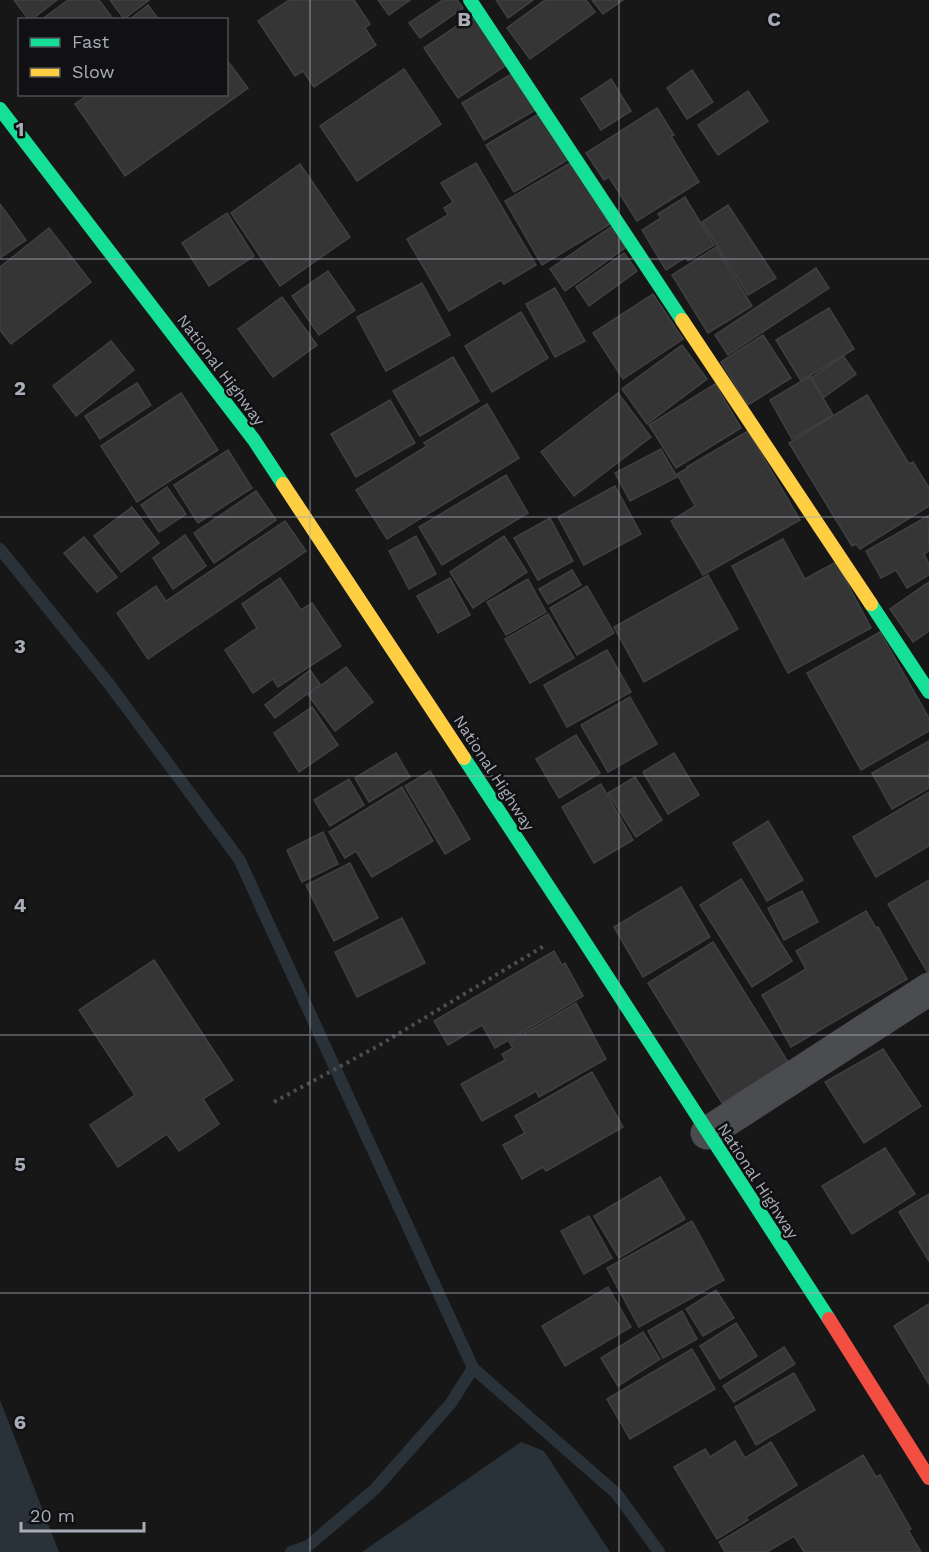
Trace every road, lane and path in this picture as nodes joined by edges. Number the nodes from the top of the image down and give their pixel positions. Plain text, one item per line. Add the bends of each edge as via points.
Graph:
1 (470, 0) edge
2 (0, 109) edge
3 (929, 692) edge
4 (575, 927) junction
5 (929, 989) edge
6 (274, 1102) dead end
7 (707, 1132) junction
8 (929, 1478) edge

1 - 3 main road
2 - 4 main road, National Highway via 254,440
4 - 6 path via 378,1046
4 - 7 main road, National Highway
5 - 7 street
7 - 8 main road, National Highway

